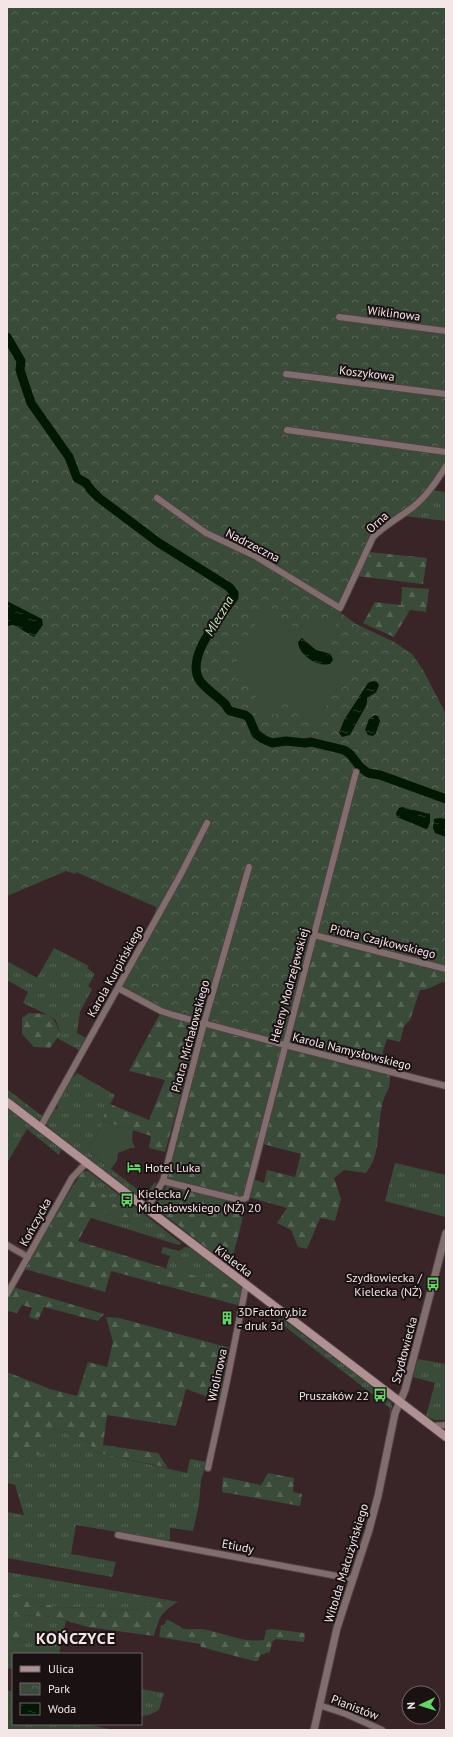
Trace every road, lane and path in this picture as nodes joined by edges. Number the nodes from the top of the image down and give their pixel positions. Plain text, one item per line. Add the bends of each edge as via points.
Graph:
1 (339, 317) dead end
2 (446, 331) edge
3 (286, 374) dead end
4 (446, 394) edge
5 (287, 430) dead end
6 (446, 452) edge
7 (446, 466) edge
8 (157, 498) dead end
9 (340, 608) joint
10 (356, 772) dead end
11 (207, 824) dead end
12 (249, 867) dead end
13 (314, 935) junction
14 (446, 969) edge
15 (118, 988) junction
16 (204, 1023) junction
17 (285, 1045) junction
18 (446, 1086) edge
19 (7, 1102) edge
20 (40, 1128) junction
21 (86, 1162) junction
22 (163, 1181) junction
23 (147, 1209) junction
24 (446, 1233) edge
25 (7, 1245) edge
26 (28, 1257) junction
27 (246, 1285) junction
28 (7, 1294) edge
29 (400, 1403) junction
30 (446, 1425) edge
31 (431, 1426) junction
32 (446, 1438) edge
33 (208, 1468) dead end
34 (118, 1535) dead end
35 (353, 1579) junction
36 (319, 1705) junction
37 (314, 1730) edge
38 (382, 1730) edge

1 - 2 street, Wiklinowa
3 - 4 street, Koszykowa
5 - 6 street
7 - 9 street, Orna via 432,488 415,506 374,537
8 - 9 street, Nadrzeczna via 206,533 255,556
10 - 13 street, Heleny Modrzejewskiej
11 - 15 street, Karola Kurpińskiego
12 - 16 street, Piotra Michałowskiego
13 - 14 street, Piotra Czajkowskiego
13 - 17 street, Heleny Modrzejewskiej
15 - 16 street, Karola Namysłowskiego via 161,1011
15 - 20 street, Karola Kurpińskiego
16 - 17 street, Karola Namysłowskiego
16 - 22 street, Piotra Michałowskiego
17 - 18 street, Karola Namysłowskiego
17 - 22 street, Heleny Modrzejewskiej via 246,1198 240,1200
19 - 20 main road, Kielecka
20 - 21 main road, Kielecka
21 - 23 main road, Kielecka
21 - 26 street, Kończycka via 72,1178
22 - 23 street, Piotra Michałowskiego
23 - 27 main road, Kielecka
24 - 29 street, Szydłowiecka
25 - 26 street
26 - 28 street, Kończycka
27 - 29 main road, Kielecka
27 - 33 street, Wiolinowa
29 - 31 main road, Kielecka
29 - 35 street, Witolda Małcużyńskiego via 395,1414 374,1509
30 - 31 street
31 - 32 main road, Kielecka
34 - 35 street, Etiudy
35 - 36 street, Witolda Małcużyńskiego via 337,1628
36 - 37 street, Witolda Małcużyńskiego
36 - 38 street, Pianistów

